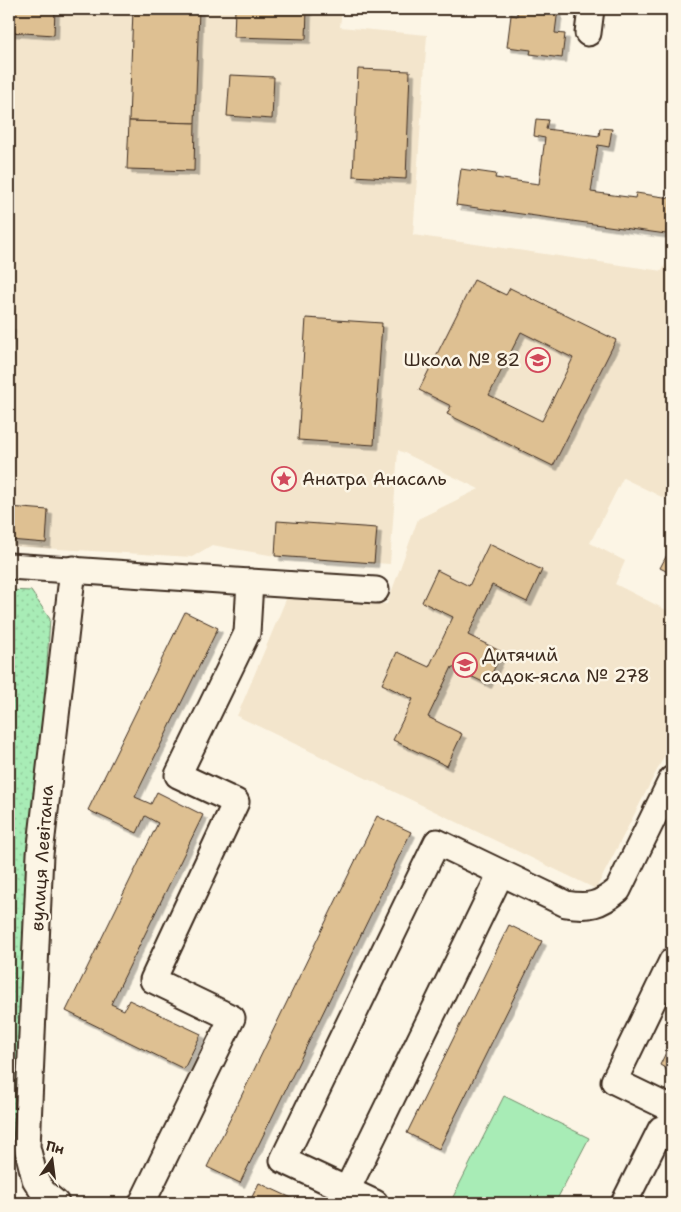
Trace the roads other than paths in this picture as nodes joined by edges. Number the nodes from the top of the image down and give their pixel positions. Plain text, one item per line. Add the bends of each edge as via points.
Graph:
1 (9, 566) edge
2 (73, 569) junction
3 (250, 582) junction
4 (376, 590) dead end
5 (672, 779) edge
6 (501, 873) junction
7 (672, 961) edge
8 (667, 1119) edge
9 (347, 1190) junction
10 (56, 1203) edge
11 (142, 1203) edge
12 (375, 1203) edge
13 (624, 1203) edge

1 - 2 street
2 - 3 street
2 - 10 street, вулиця Левітана via 40,854 27,1147 34,1178
3 - 4 street
3 - 11 street via 248,633 178,775 236,802 153,980 232,1018
5 - 6 street via 618,890 607,900 580,907 566,904
6 - 9 street
6 - 9 street via 437,842 283,1160
7 - 8 street via 614,1080
8 - 13 street
9 - 12 street

